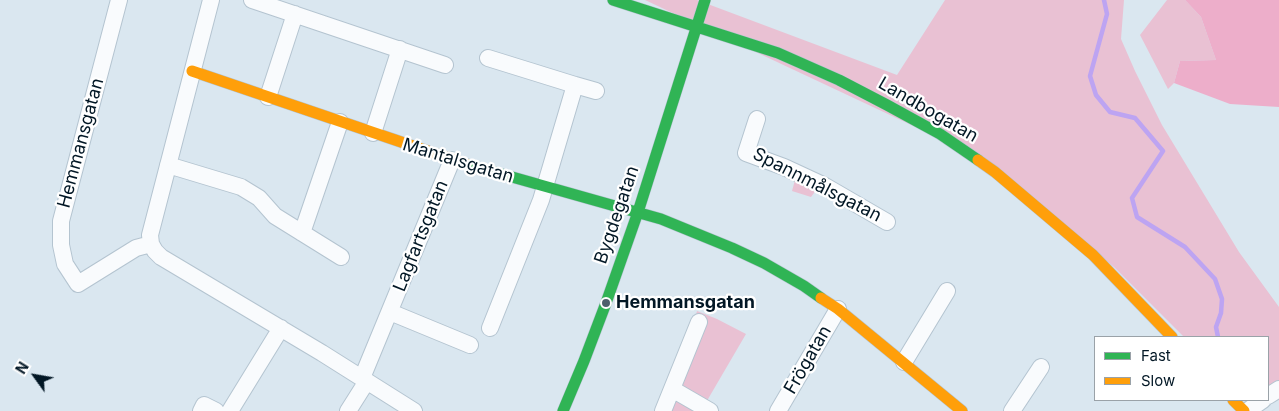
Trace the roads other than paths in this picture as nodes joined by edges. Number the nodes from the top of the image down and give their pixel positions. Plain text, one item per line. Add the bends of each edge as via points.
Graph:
1 (118, 0) edge
2 (211, 0) edge
3 (252, 0) edge
4 (613, 0) edge
5 (705, 0) edge
6 (295, 14) junction
7 (697, 27) junction
8 (400, 49) junction
9 (488, 58) dead end
10 (445, 65) dead end
11 (192, 71) junction
12 (575, 85) junction
13 (596, 91) dead end
14 (268, 97) junction
15 (757, 120) dead end
16 (340, 122) junction
17 (373, 133) junction
18 (452, 160) junction
19 (168, 165) junction
20 (545, 187) junction
21 (638, 212) junction
22 (887, 222) dead end
23 (302, 233) junction
24 (151, 244) junction
25 (341, 257) dead end
26 (947, 291) dead end
27 (838, 308) junction
28 (390, 312) junction
29 (699, 322) dead end
30 (281, 328) junction
31 (490, 328) dead end
32 (1171, 336) edge
33 (470, 345) dead end
34 (904, 362) junction
35 (1041, 367) dead end
36 (364, 379) junction
37 (672, 389) junction
38 (1234, 401) edge
39 (1261, 401) edge
40 (200, 411) edge
41 (216, 411) edge
42 (230, 411) edge
43 (348, 411) edge
44 (414, 411) edge
45 (563, 411) edge
46 (663, 411) edge
47 (710, 411) edge
48 (778, 411) edge
49 (962, 411) edge
50 (1012, 411) edge
51 (1246, 411) edge

1 - 24 street, Hemmansgatan via 61,221 60,245 65,264 80,289 136,248
2 - 11 street
3 - 6 street
4 - 7 street, Landbogatan
5 - 7 street, Bygdegatan
6 - 8 street
6 - 14 street
7 - 21 street, Bygdegatan
7 - 32 street, Landbogatan via 786,57 839,80 940,134 995,172 1093,255
8 - 10 street
8 - 17 street
9 - 12 street
11 - 14 street, Mantalsgatan
11 - 19 street
12 - 13 street
12 - 20 street
14 - 16 street, Mantalsgatan
15 - 22 street, Spannmålsgatan via 746,153 825,186
16 - 17 street, Mantalsgatan
16 - 23 street
17 - 18 street, Mantalsgatan
18 - 20 street, Mantalsgatan
18 - 28 street, Lagfartsgatan
19 - 23 street via 241,187 258,198 275,216
19 - 24 street via 150,235
20 - 21 street, Mantalsgatan
20 - 31 street
21 - 27 street via 764,263
21 - 45 street, Bygdegatan
23 - 25 street
24 - 30 street via 162,257
26 - 34 street
27 - 34 street
27 - 48 street, Frögatan
28 - 33 street, Lagfartsgatan
28 - 36 street, Lagfartsgatan
29 - 37 street
30 - 36 street
30 - 42 street
34 - 49 street
35 - 50 street
36 - 43 street
36 - 44 street
37 - 46 street
37 - 47 street
38 - 51 street
39 - 51 street
40 - 41 street via 204,405

